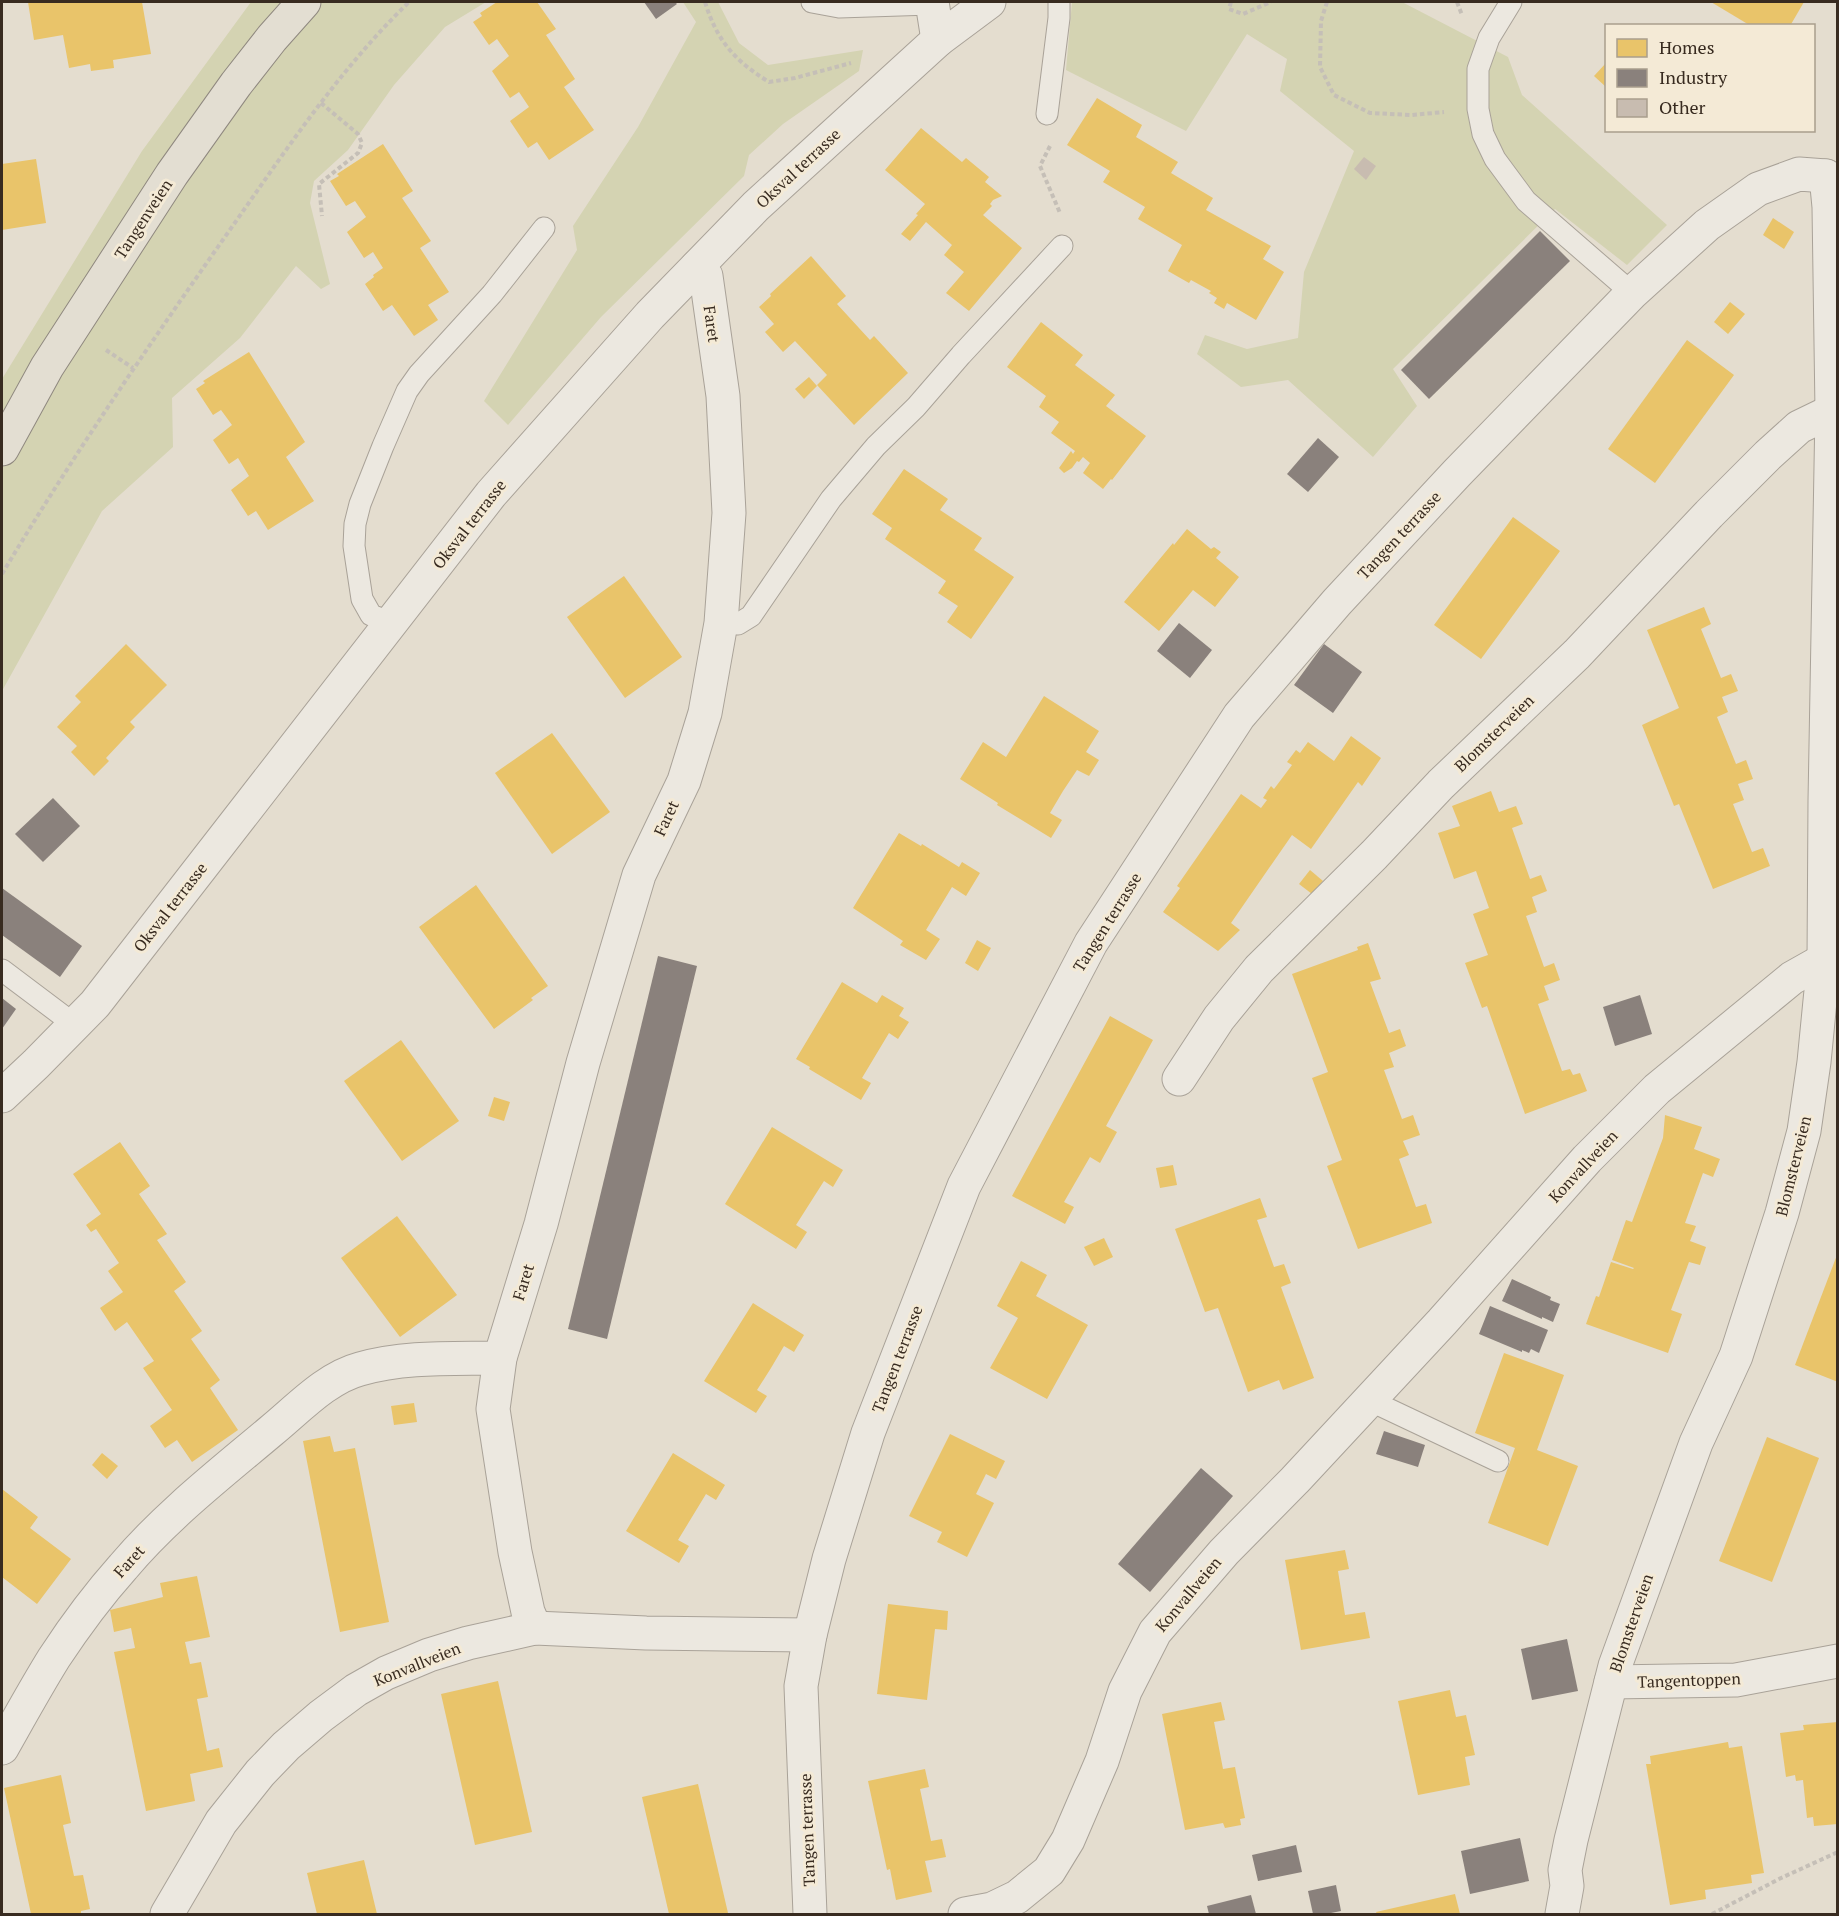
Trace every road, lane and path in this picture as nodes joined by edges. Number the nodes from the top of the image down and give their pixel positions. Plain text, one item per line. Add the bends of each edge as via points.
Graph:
1 (304, 2) edge
2 (409, 2) edge
3 (705, 2) edge
4 (812, 2) edge
5 (989, 2) edge
6 (1059, 2) edge
7 (1231, 2) edge
8 (1272, 2) edge
9 (1327, 2) edge
10 (1511, 2) edge
11 (931, 3) edge
12 (938, 40) junction
13 (904, 71) junction
14 (321, 103) junction
15 (1478, 109) junction
16 (1047, 114) dead end
17 (1051, 144) dead end
18 (1832, 170) edge
19 (1059, 209) dead end
20 (322, 216) dead end
21 (544, 228) dead end
22 (1062, 246) dead end
23 (697, 267) junction
24 (1632, 292) junction
25 (99, 345) dead end
26 (133, 368) junction
27 (1832, 411) junction
28 (2, 449) edge
29 (2, 574) edge
30 (392, 623) junction
31 (722, 623) junction
32 (1824, 960) junction
33 (2, 970) edge
34 (75, 1025) junction
35 (1179, 1079) dead end
36 (2, 1095) edge
37 (500, 1358) junction
38 (1369, 1400) junction
39 (1498, 1461) dead end
40 (535, 1628) junction
41 (810, 1635) junction
42 (1838, 1661) edge
43 (1611, 1682) junction
44 (2, 1749) edge
45 (1838, 1852) edge
46 (1565, 1900) edge
47 (167, 1914) edge
48 (810, 1914) edge
49 (965, 1914) edge
50 (1581, 1914) edge
51 (1712, 1914) edge

1 - 28 main road, Tangenveien via 236,84 172,174 47,367
2 - 14 path via 348,67
3 - 13 path via 722,42 769,82 859,61 890,59
4 - 11 lane via 839,7
5 - 12 street, Oksval terrasse
6 - 16 lane
7 - 8 path via 1230,9 1243,14
9 - 15 path via 1321,21 1320,67 1334,95 1370,113 1412,115
10 - 15 lane via 1489,38 1478,69
11 - 12 street
12 - 13 street, Oksval terrasse
13 - 23 street, Oksval terrasse via 756,206
14 - 20 path via 358,134 362,143 358,153 319,184
14 - 26 path
15 - 24 lane via 1495,159 1526,201
17 - 19 path via 1040,166
18 - 24 street, Tangen terrasse via 1799,174 1758,189 1707,225
18 - 27 street, Blomsterveien via 1828,207
21 - 30 lane via 492,294 419,374 382,446 360,504 354,546 362,599 371,615
22 - 31 lane via 839,490 751,616 738,624
23 - 30 street, Oksval terrasse via 490,494
23 - 31 street, Faret via 705,276 723,396 729,513
24 - 41 street, Tangen terrasse via 1336,602 1239,716 1090,943 964,1186 868,1432
25 - 26 path
26 - 29 path
27 - 32 street, Blomsterveien
27 - 35 street, Blomsterveien via 1799,427 1768,455 1577,654 1259,969 1219,1018
30 - 34 street, Oksval terrasse
31 - 37 street, Faret via 705,712 684,781 639,875
32 - 38 street, Konvallveien via 1792,978 1657,1089 1587,1159
32 - 43 street, Blomsterveien via 1804,1131 1782,1213 1736,1356 1696,1443
33 - 34 lane
34 - 36 street, Oksval terrasse
37 - 40 street, Faret via 493,1409 515,1552
37 - 44 street, Faret via 398,1361 358,1369 322,1389 156,1531 124,1566 55,1657
38 - 39 lane
38 - 49 street, Konvallveien via 1224,1552 1155,1632 1125,1691 1102,1761 1068,1840 1049,1871 1017,1897 992,1909
40 - 41 street, Konvallveien via 646,1634
40 - 47 street, Konvallveien via 429,1655 386,1673 321,1716 260,1773 221,1822
41 - 48 street, Tangen terrasse via 801,1686
42 - 43 street, Tangentoppen via 1736,1680
43 - 46 street, Blomsterveien via 1570,1840
45 - 51 path
46 - 50 street, Blomsterveien

